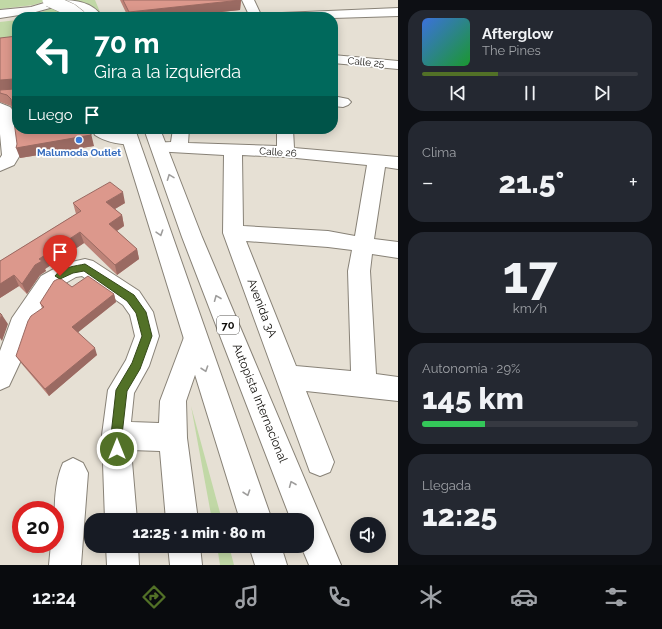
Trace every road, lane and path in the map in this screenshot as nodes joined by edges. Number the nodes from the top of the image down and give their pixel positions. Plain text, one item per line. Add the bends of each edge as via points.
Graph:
1 (49, 0) edge
2 (66, 0) edge
3 (71, 0) edge
4 (248, 0) edge
5 (19, 12) edge
6 (74, 12) edge
7 (91, 12) edge
8 (254, 12) edge
9 (299, 12) edge
10 (398, 12) edge
11 (12, 13) edge
12 (0, 14) edge
13 (338, 59) edge
14 (398, 65) edge
15 (2, 100) edge
16 (104, 134) edge
17 (174, 134) edge
18 (285, 134) edge
19 (128, 135) edge
20 (163, 141) edge
21 (233, 150) junction
22 (286, 152) junction
23 (388, 162) edge
24 (0, 165) edge
25 (233, 234) junction
26 (362, 244) junction
27 (398, 250) edge
28 (195, 340) junction
29 (288, 376) junction
30 (0, 378) edge
31 (364, 384) junction
32 (398, 389) edge
33 (116, 435) junction
34 (173, 438) junction
35 (320, 462) dead end
36 (73, 473) dead end
37 (121, 513) edge
38 (181, 513) edge
39 (254, 513) edge
40 (304, 513) edge
41 (314, 538) edge
42 (122, 553) edge
43 (185, 553) edge
44 (267, 553) edge
45 (64, 565) edge
46 (123, 565) edge
47 (186, 565) edge
48 (271, 565) edge
49 (325, 565) edge

1 - 6 street, bridge
2 - 5 street
3 - 7 street
4 - 8 street
9 - 10 street
11 - 12 street
13 - 14 street, Calle 25
15 - 24 street via 11,155 8,161
16 - 19 street
17 - 20 street
18 - 22 street
19 -> 28 street
20 - 21 street, Calle 26
40 -> 20 street, Autopista Internacional / 70 via 192,237
21 - 22 street, Calle 26
21 - 25 street, Avenida 3A
22 - 23 street, Calle 26
23 - 26 street
25 - 26 street via 328,238
25 - 29 street, Avenida 3A
26 - 27 street
26 - 31 street via 359,272
28 - 34 street via 173,401
28 -> 39 street
29 - 31 street
29 - 35 street, Avenida 3A
30 - 33 street via 11,356 20,325 49,282 70,270 85,267 130,298 141,312 147,336 136,366 122,390
31 - 32 street
33 - 34 street
33 - 37 street
34 - 38 street
36 - 45 street
41 - 49 street, Autopista Internacional / 70
42 - 46 street
43 - 47 street
44 - 48 street

